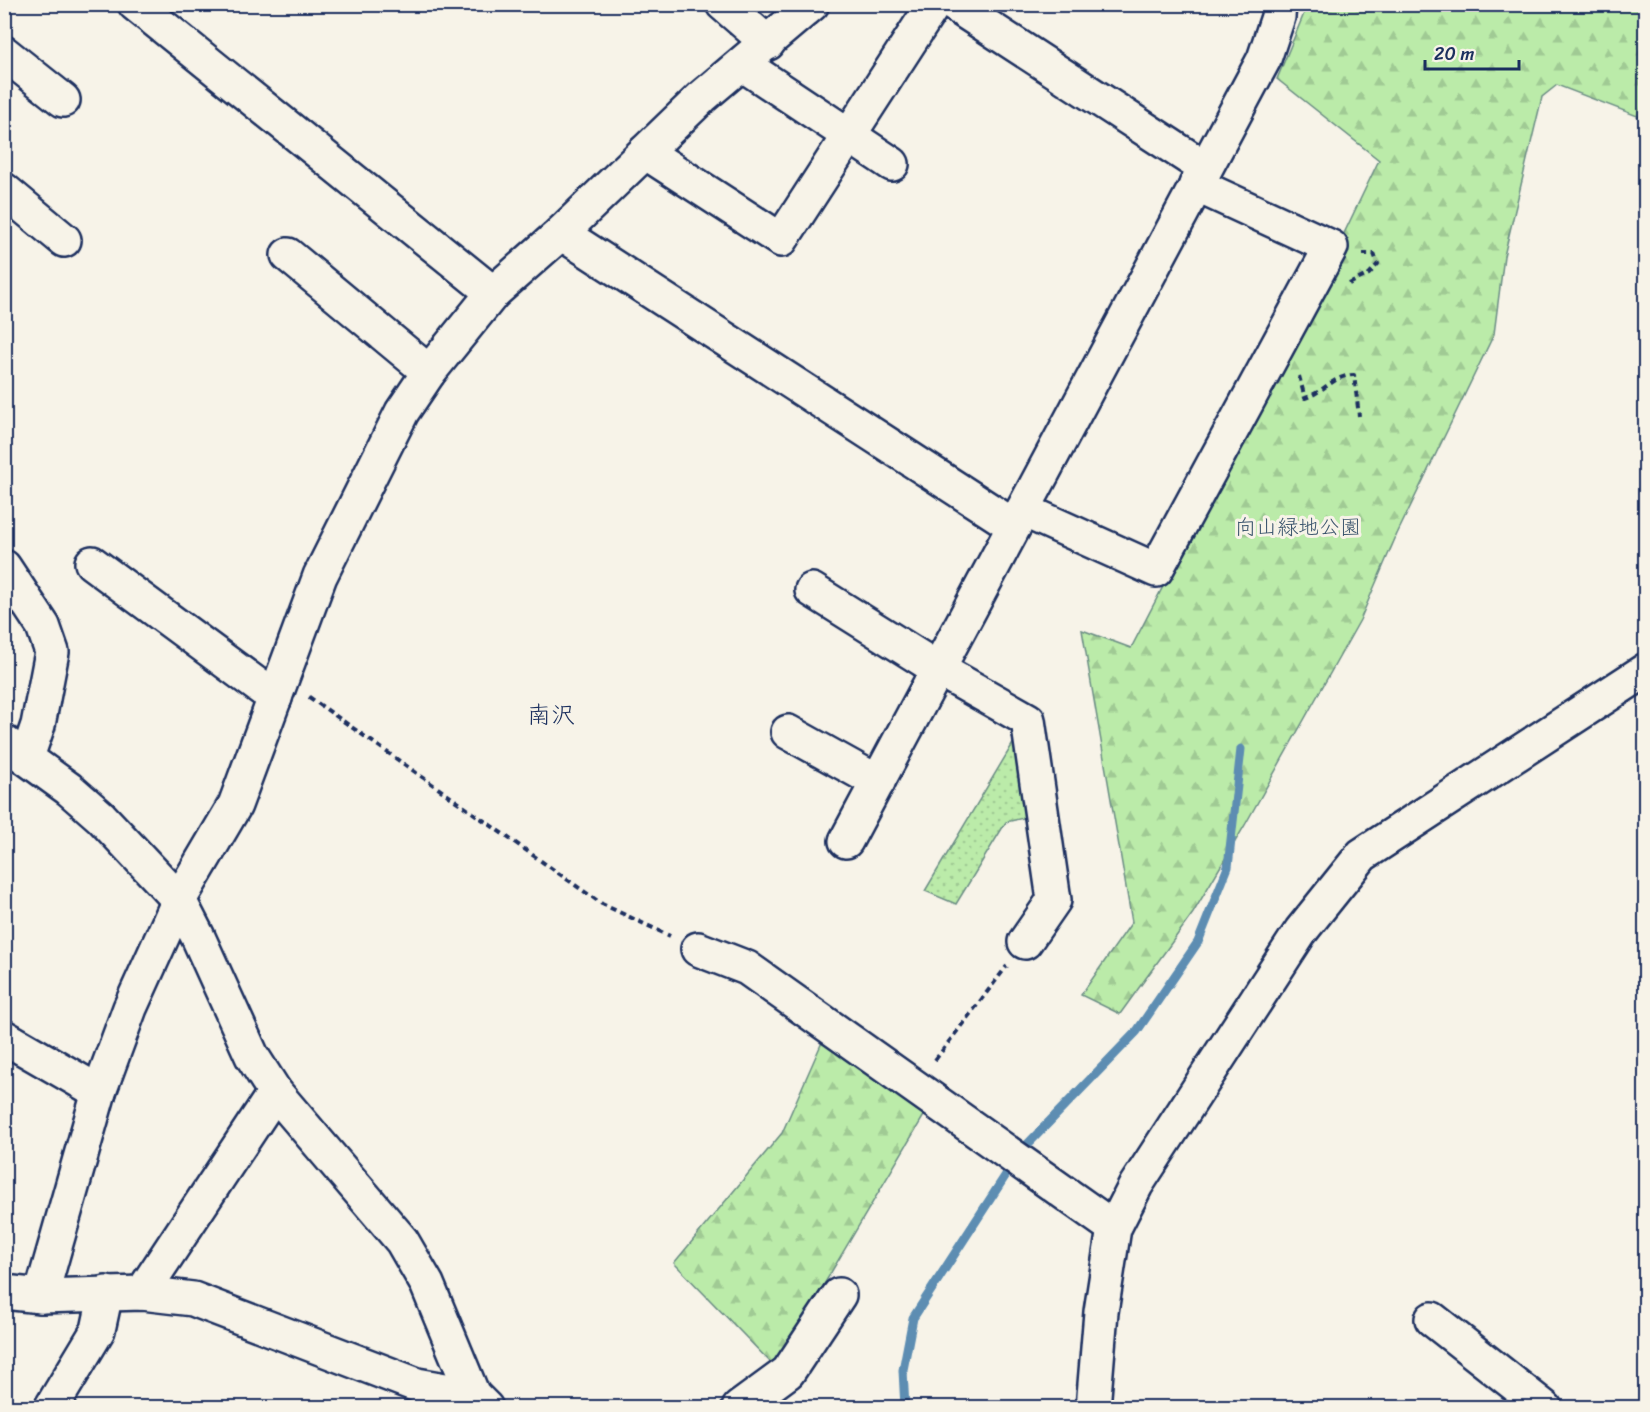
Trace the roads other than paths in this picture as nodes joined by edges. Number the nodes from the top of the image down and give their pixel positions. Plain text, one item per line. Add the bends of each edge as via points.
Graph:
1 (135, 4) edge
2 (723, 4) edge
3 (812, 4) edge
4 (934, 4) edge
5 (953, 4) edge
6 (1279, 4) edge
7 (768, 43) junction
8 (4, 53) edge
9 (742, 64) junction
10 (63, 100) dead end
11 (849, 136) junction
12 (645, 152) junction
13 (892, 164) dead end
14 (1200, 176) junction
15 (4, 190) edge
16 (561, 233) junction
17 (64, 240) dead end
18 (288, 255) dead end
19 (493, 293) junction
20 (429, 372) junction
21 (1018, 518) junction
22 (92, 563) dead end
23 (4, 567) edge
24 (812, 590) dead end
25 (938, 669) junction
26 (1646, 670) edge
27 (278, 689) junction
28 (788, 732) dead end
29 (16, 749) edge
30 (878, 782) junction
31 (846, 841) dead end
32 (178, 900) junction
33 (1025, 942) road end
34 (698, 949) road end
35 (4, 1036) edge
36 (99, 1092) junction
37 (275, 1092) junction
38 (1114, 1228) junction
39 (4, 1292) edge
40 (106, 1293) junction
41 (142, 1293) junction
42 (839, 1295) dead end
43 (41, 1296) junction
44 (1432, 1318) dead end
45 (473, 1403) edge
46 (51, 1407) edge
47 (739, 1407) edge
48 (1093, 1407) edge
49 (1545, 1407) edge

1 - 19 street
2 - 7 street
3 - 7 street
4 - 11 street
5 - 14 street
6 - 14 street via 1263,59
7 - 9 street
8 - 10 street
9 - 11 street
9 - 12 street
11 - 12 street via 781,240
11 - 13 street
12 - 16 street
14 - 21 street
14 - 21 street via 1331,247 1156,570
15 - 17 street
16 - 19 street
16 - 21 street
18 - 20 street
19 - 20 street
20 - 27 street via 402,412 339,533
21 - 25 street
22 - 27 street
23 - 29 street via 43,626 52,652 38,725
24 - 25 street
25 - 30 street
25 - 33 street via 1028,720 1054,900
26 - 38 street via 1362,855 1301,931 1136,1185
27 - 32 street via 235,805
28 - 30 street
29 - 32 street via 101,817
30 - 31 street
32 - 36 street via 130,1008
32 - 37 street via 252,1056
34 - 38 street via 747,968
35 - 36 street
36 - 43 street
37 - 41 street
37 - 45 street via 416,1261
38 - 48 street via 1101,1312
39 - 43 street
40 - 41 street
40 - 43 street
40 - 46 street via 98,1330
41 - 45 street via 193,1299
42 - 47 street via 788,1372
44 - 49 street

